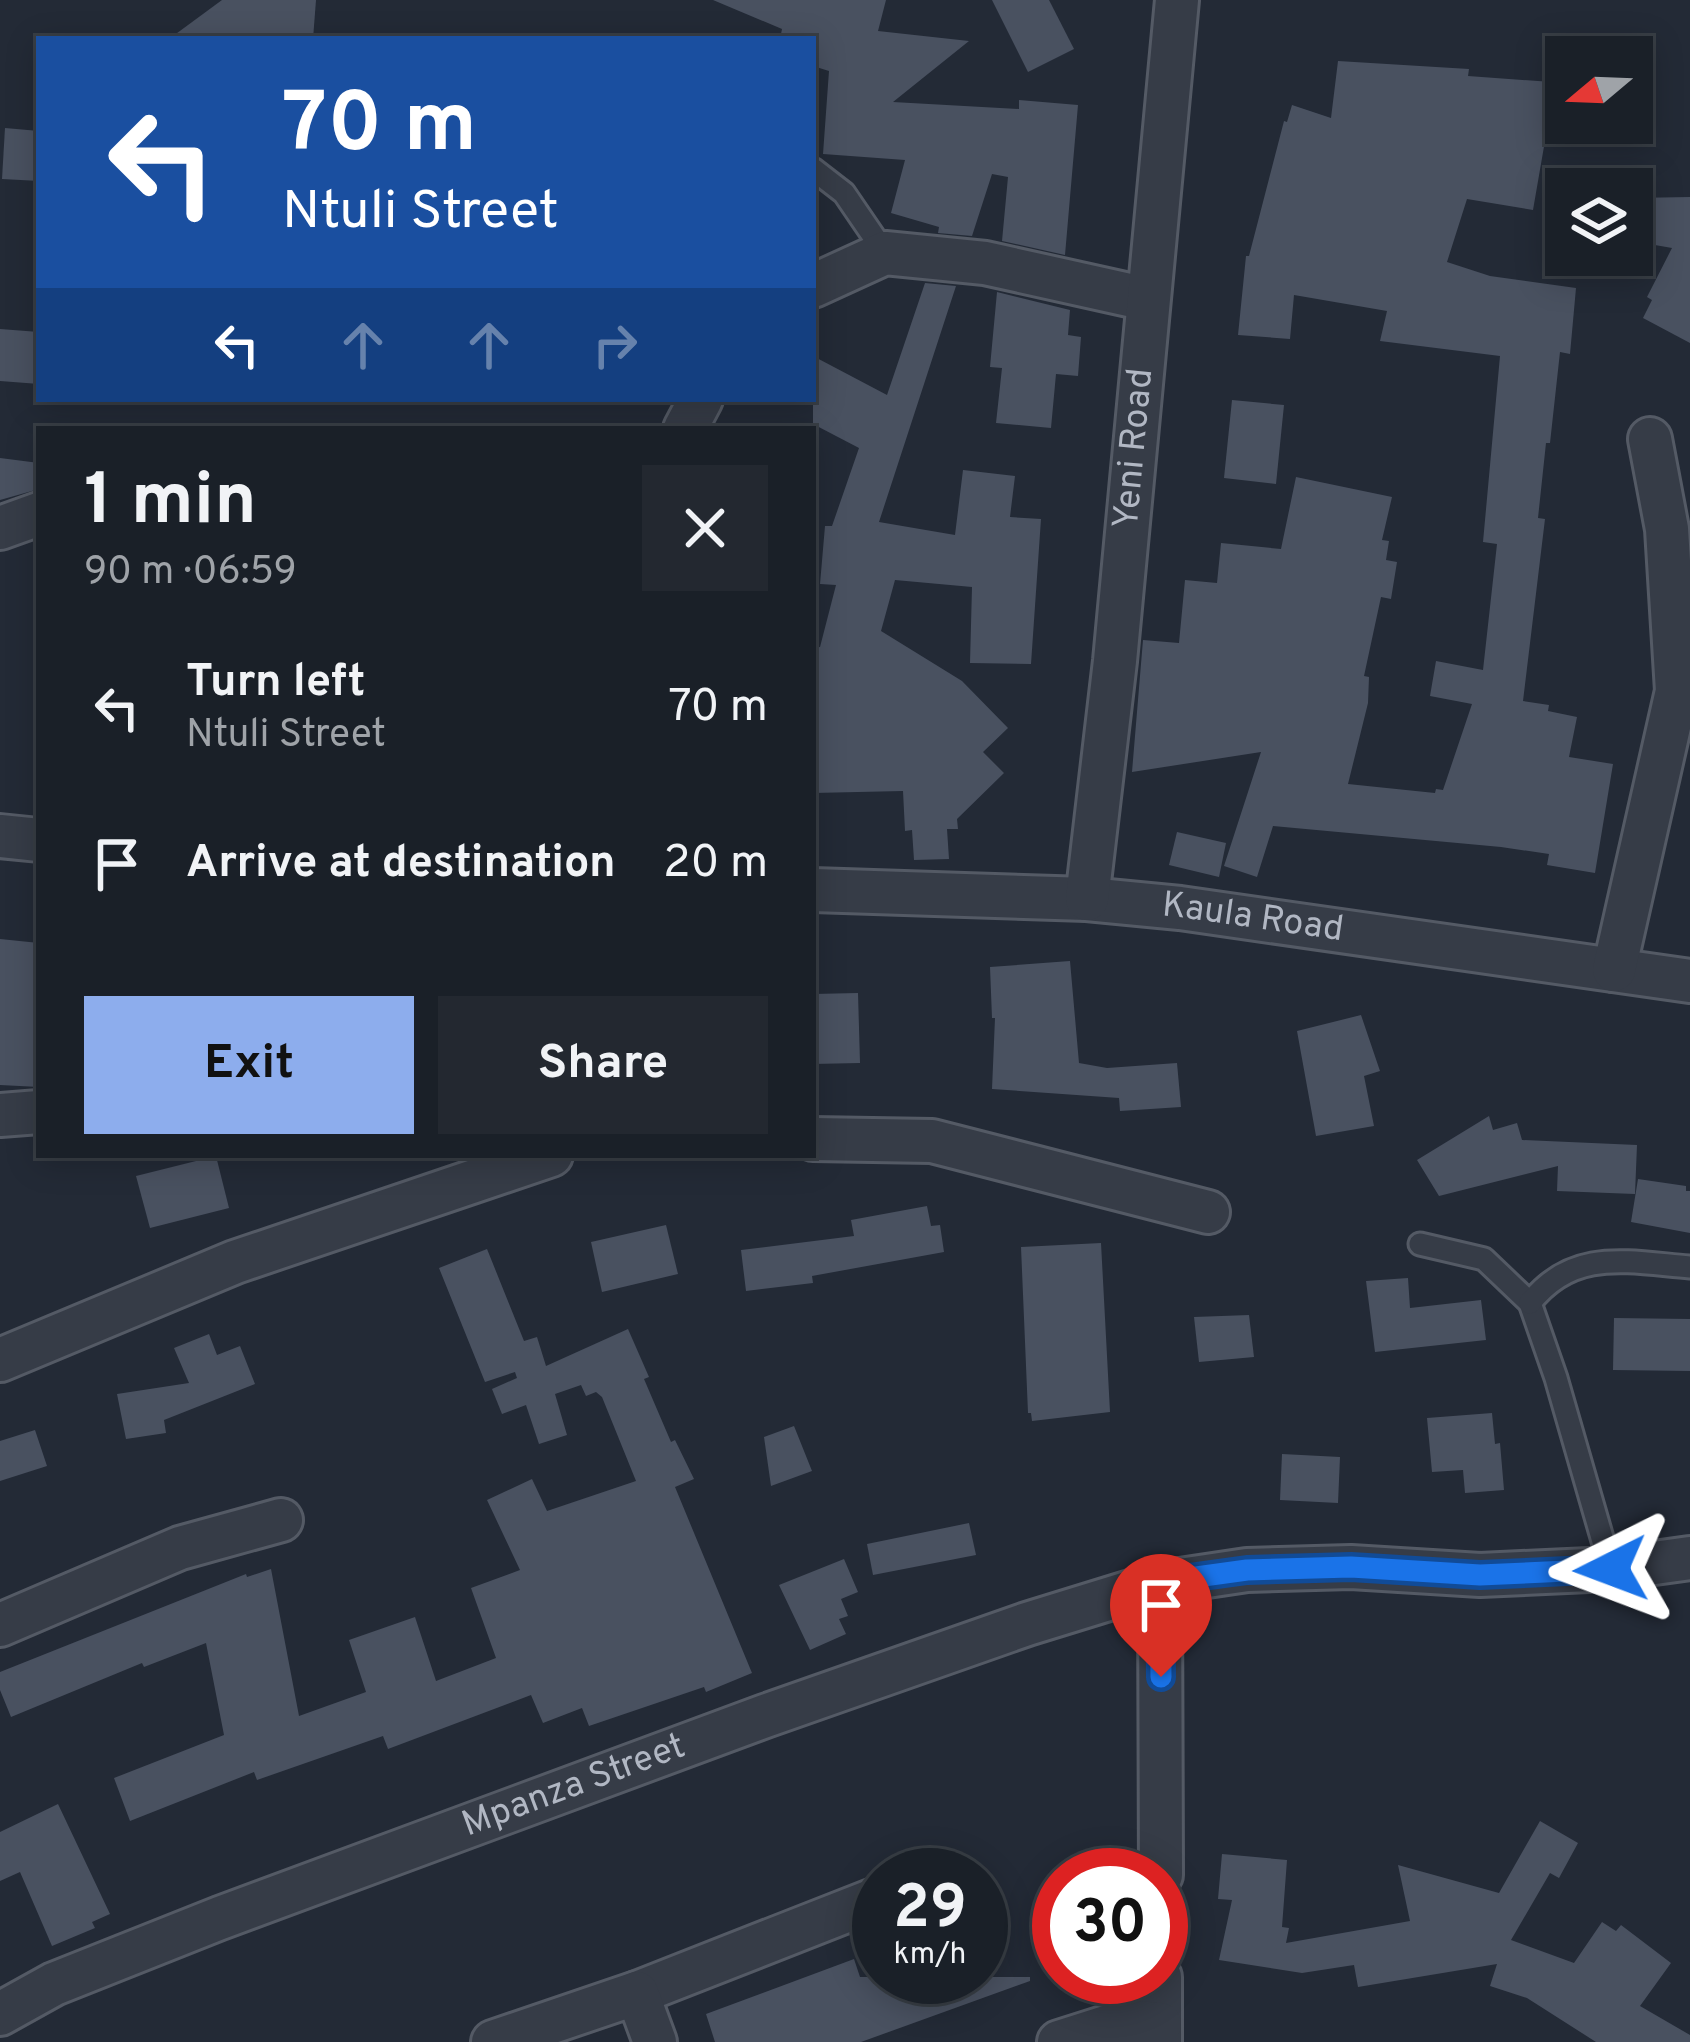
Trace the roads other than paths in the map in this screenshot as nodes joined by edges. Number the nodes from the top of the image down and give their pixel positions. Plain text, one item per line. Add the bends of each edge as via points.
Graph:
1 (1177, 0) edge
2 (816, 171) edge
3 (885, 253) junction
4 (816, 285) edge
5 (1147, 299) junction
6 (1650, 439) dead end
7 (36, 515) edge
8 (0, 528) edge
9 (0, 836) edge
10 (36, 840) edge
11 (816, 890) edge
12 (1087, 898) junction
13 (1614, 970) junction
14 (1690, 982) edge
15 (36, 1112) edge
16 (0, 1115) edge
17 (816, 1139) edge
18 (542, 1158) edge
19 (1208, 1212) dead end
20 (1420, 1244) dead end
21 (1690, 1267) edge
22 (1530, 1303) junction
23 (0, 1360) edge
24 (281, 1520) dead end
25 (1690, 1558) edge
26 (1611, 1569) junction
27 (1160, 1582) junction
28 (0, 1624) edge
29 (1161, 1848) edge
30 (852, 1909) edge
31 (637, 1994) junction
32 (0, 2014) edge
33 (1160, 2033) edge
34 (494, 2042) edge
35 (655, 2042) edge
36 (1059, 2042) edge

1 - 5 street, Yeni Road
2 - 3 lane via 844,193
3 - 4 street
3 - 5 street via 985,263
5 - 12 street, Yeni Road
6 - 13 street via 1667,529 1677,692
7 - 8 street
9 - 10 street
11 - 12 street, Kaula Road
12 - 13 street, Kaula Road
13 - 14 street, Kaula Road
15 - 16 street
17 - 19 street via 932,1141
18 - 23 street via 235,1262
20 - 22 lane via 1484,1259
21 - 22 lane via 1580,1264
22 - 26 lane
24 - 28 street via 179,1548
25 - 26 street, Mpanza Street
26 - 27 street, Mpanza Street via 1247,1570
27 - 29 street
27 - 32 street, Mpanza Street via 809,1700 220,1918
30 - 31 street
31 - 34 street
31 - 35 street
33 - 36 street via 1125,2021

